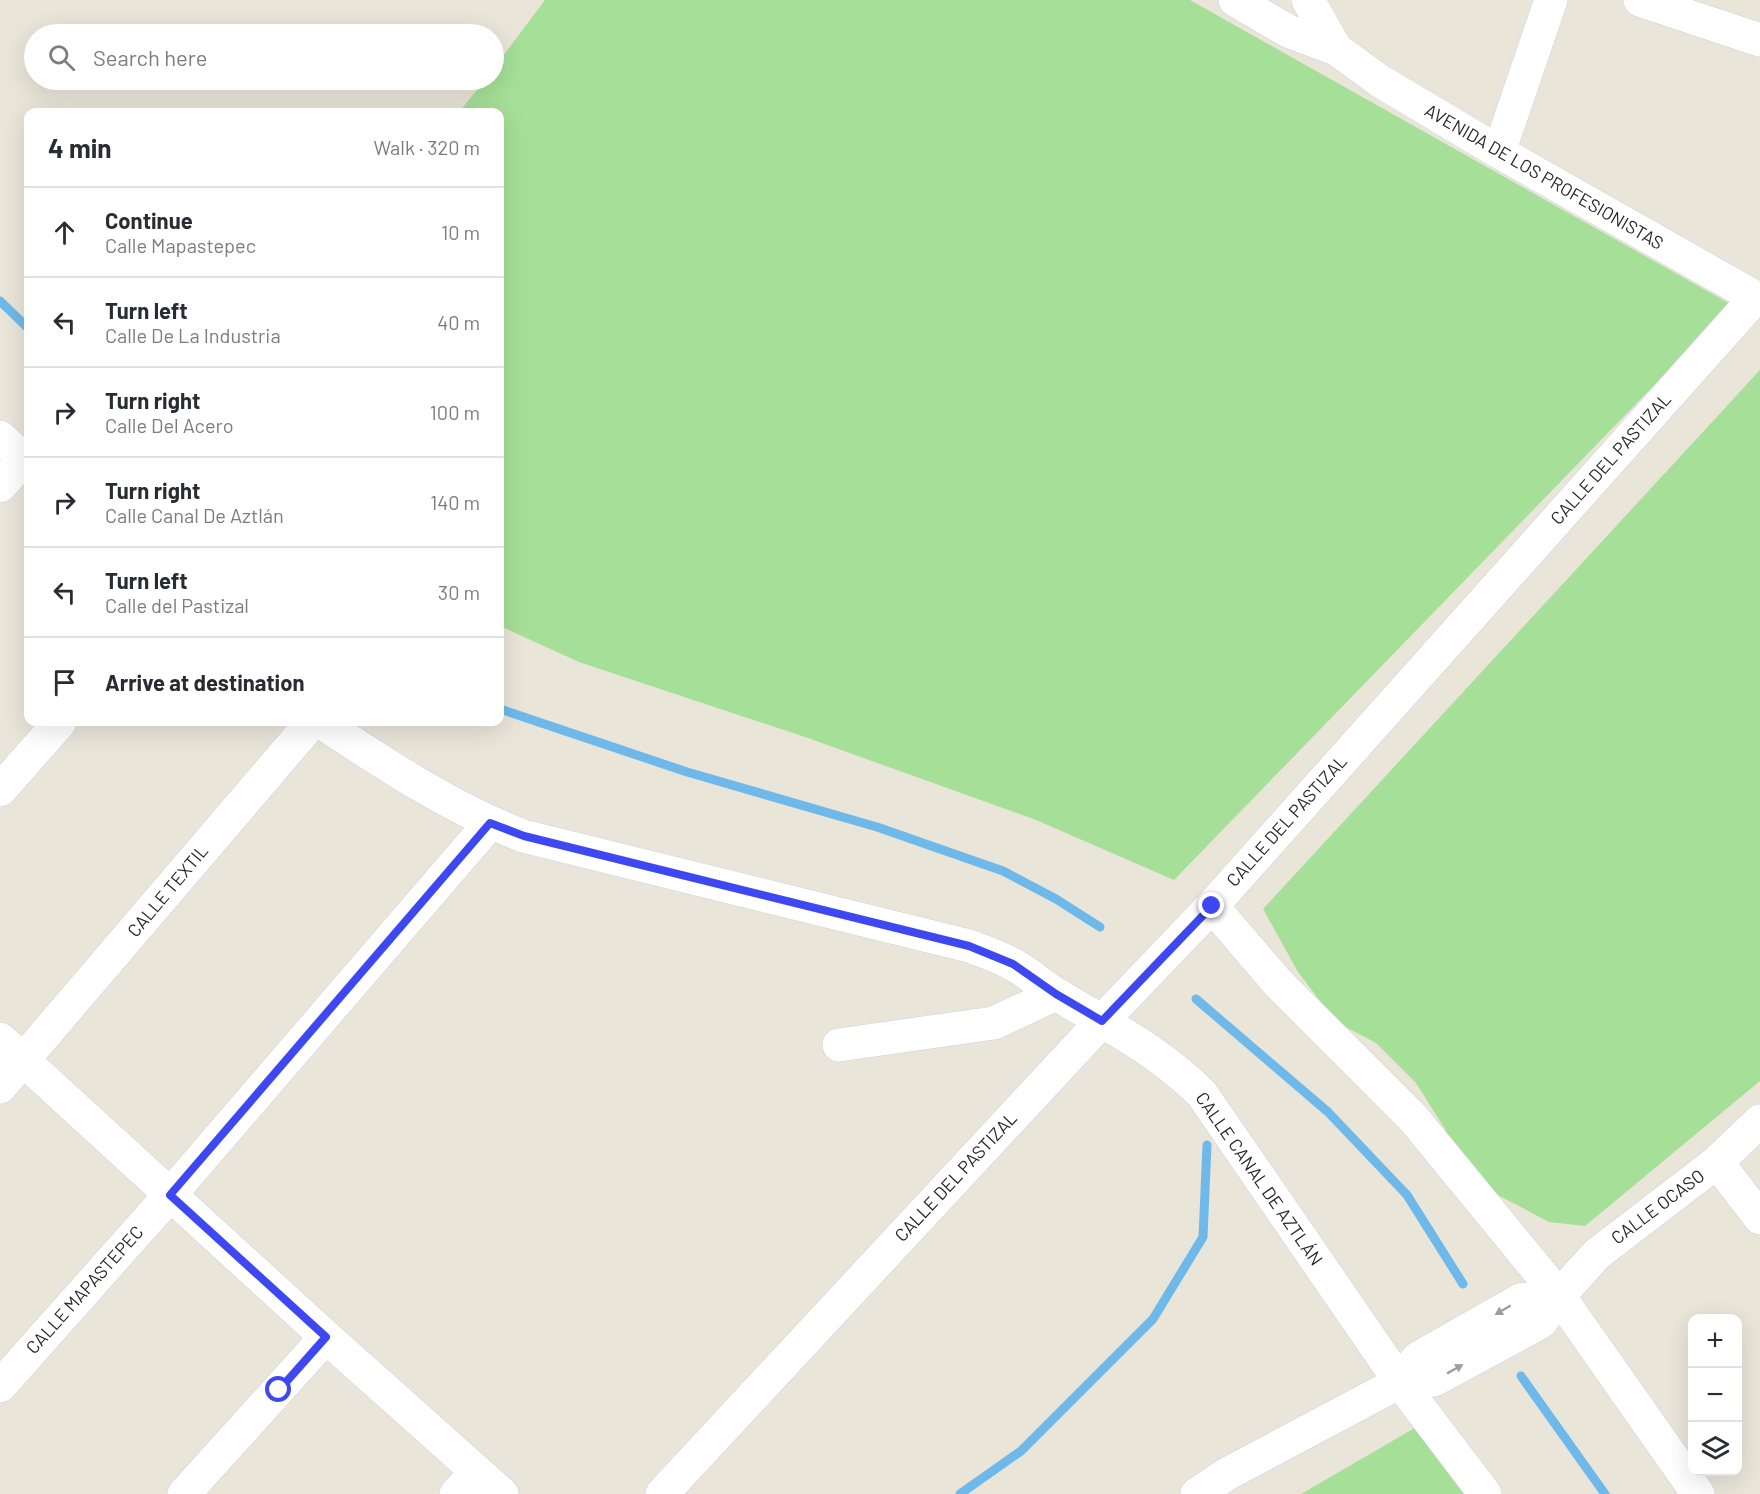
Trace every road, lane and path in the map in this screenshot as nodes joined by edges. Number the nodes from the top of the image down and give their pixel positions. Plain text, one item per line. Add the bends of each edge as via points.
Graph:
1 (1235, 0) edge
2 (1303, 0) edge
3 (1308, 0) edge
4 (1551, 0) edge
5 (1653, 2) edge
6 (1288, 31) junction
7 (1760, 40) edge
8 (1336, 49) junction
9 (1499, 153) junction
10 (1758, 299) edge
11 (0, 437) edge
12 (24, 459) edge
13 (24, 463) edge
14 (0, 486) edge
15 (56, 726) edge
16 (308, 726) edge
17 (327, 726) edge
18 (0, 790) edge
19 (490, 823) junction
20 (1212, 906) junction
21 (1056, 994) junction
22 (1102, 1021) junction
23 (839, 1045) dead end
24 (12, 1050) edge
25 (0, 1087) edge
26 (1760, 1121) edge
27 (1717, 1162) junction
28 (170, 1195) junction
29 (1760, 1218) edge
30 (1559, 1296) junction
31 (326, 1337) junction
32 (1400, 1382) junction
33 (0, 1386) edge
34 (466, 1483) edge
35 (184, 1494) edge
36 (502, 1494) edge
37 (662, 1494) edge
38 (1197, 1494) edge
39 (1485, 1494) edge
40 (1698, 1494) edge

1 - 6 street, AVENIDA DE LOS PROFESIONISTAS
2 - 6 street
3 - 8 street, AVENIDA DE LOS PROFESIONISTAS
4 - 9 street
5 - 7 street
6 - 8 street, AVENIDA DE LOS PROFESIONISTAS
8 - 9 street, AVENIDA DE LOS PROFESIONISTAS via 1380,81
9 - 10 street, AVENIDA DE LOS PROFESIONISTAS
10 - 20 street, CALLE DEL PASTIZAL
11 - 12 street
13 - 14 street
15 - 18 street
16 - 24 street, CALLE TEXTIL
17 - 19 street, CALLE CANAL DE AZTLÁN via 401,775
19 - 21 street, CALLE CANAL DE AZTLÁN via 524,836 969,946 1013,964
19 - 28 street, CALLE MAPASTEPEC
20 - 22 street, CALLE DEL PASTIZAL
20 - 30 street via 1278,983 1413,1118
21 - 22 street, CALLE CANAL DE AZTLÁN
21 - 23 street via 994,1023
22 - 32 street, CALLE CANAL DE AZTLÁN via 1162,1058 1202,1094
22 - 37 street, CALLE DEL PASTIZAL
24 - 25 street, CALLE TEXTIL
24 - 28 street
26 - 27 street, CALLE OCASO
27 - 29 street
27 - 30 street, CALLE OCASO via 1597,1254
28 - 31 street
28 - 33 street, CALLE MAPASTEPEC
30 - 32 street via 1520,1300 1418,1358
30 - 40 street
31 - 34 street
31 - 35 street
32 - 38 street via 1227,1474
32 - 39 street, CALLE CANAL DE AZTLÁN
34 - 36 street

